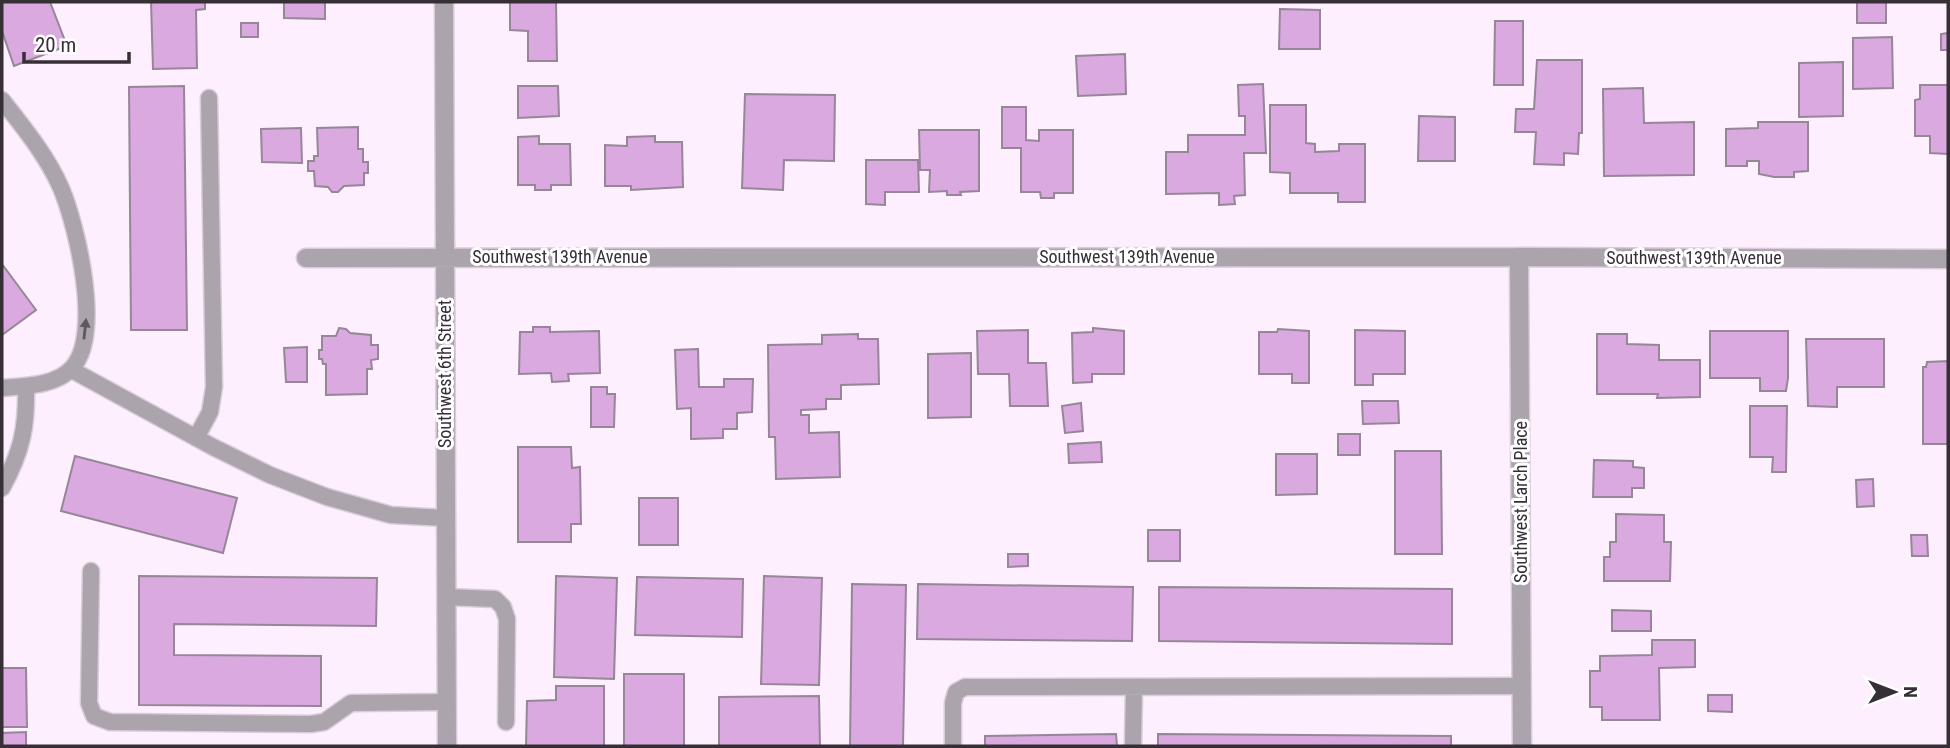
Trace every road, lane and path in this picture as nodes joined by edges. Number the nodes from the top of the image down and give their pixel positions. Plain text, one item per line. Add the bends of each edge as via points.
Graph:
1 (444, 2) edge
2 (208, 98) dead end
3 (2, 100) edge
4 (444, 257) junction
5 (1519, 257) junction
6 (306, 258) dead end
7 (1948, 259) edge
8 (72, 370) junction
9 (26, 386) junction
10 (2, 388) edge
11 (196, 438) junction
12 (2, 488) edge
13 (446, 518) junction
14 (91, 570) dead end
15 (446, 597) junction
16 (1522, 686) junction
17 (1134, 687) junction
18 (447, 702) junction
19 (506, 722) dead end
20 (447, 746) edge
21 (953, 746) edge
22 (1133, 746) edge
23 (1522, 746) edge

1 - 4 street, Southwest 6th Street
2 - 11 lane via 214,387 210,412
8 -> 3 lane via 82,353 87,311 74,224 45,158
4 - 5 street, Southwest 139th Avenue
4 - 6 street, Southwest 139th Avenue
4 - 13 street, Southwest 6th Street
5 - 7 street, Southwest 139th Avenue
5 - 16 street, Southwest Larch Place
8 - 9 lane via 52,381
8 - 11 lane
9 - 10 lane
9 - 12 lane via 24,434
11 - 13 lane via 270,475 327,496 391,515
13 - 15 street, Southwest 6th Street
14 - 18 lane via 89,703 94,716 110,722 311,724 324,722 351,702
15 - 18 street, Southwest 6th Street
15 - 19 lane via 495,599 503,607 507,619
16 - 17 lane
16 - 23 street, Southwest Larch Place
17 - 21 lane via 965,687 956,692 953,703
17 - 22 lane
18 - 20 street, Southwest 6th Street

